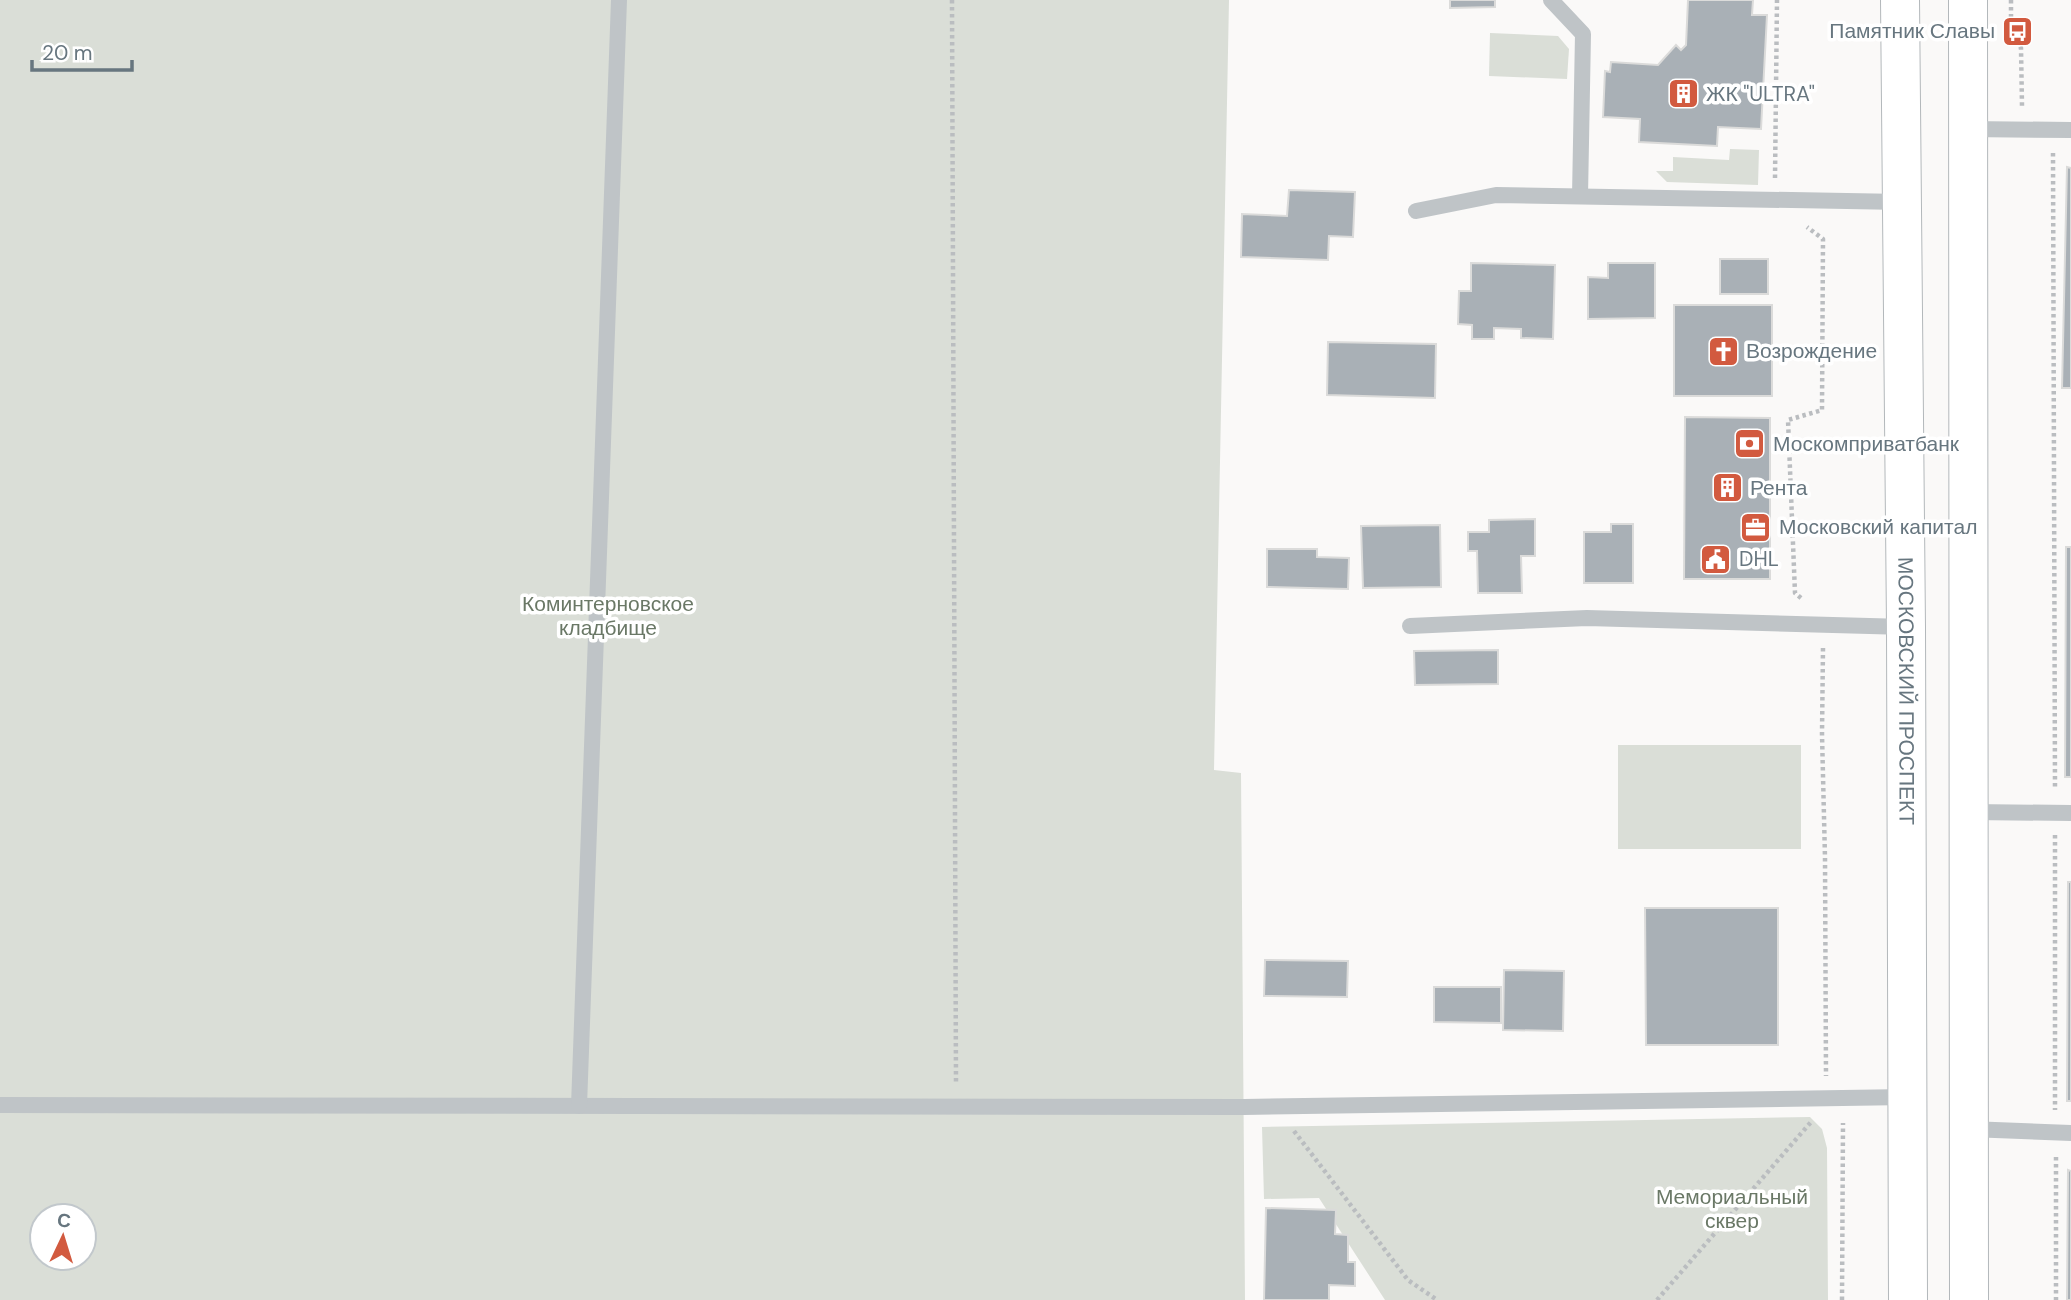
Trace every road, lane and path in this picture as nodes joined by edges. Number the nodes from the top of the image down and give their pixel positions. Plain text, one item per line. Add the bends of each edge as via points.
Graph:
1 (619, 0) edge
2 (952, 0) edge
3 (1551, 0) edge
4 (1900, 0) edge
5 (1968, 0) edge
6 (2011, 0) edge
7 (1967, 129) junction
8 (2053, 130) junction
9 (2071, 130) edge
10 (1580, 196) junction
11 (1902, 202) junction
12 (1416, 211) dead end
13 (1822, 393) dead end
14 (1410, 626) dead end
15 (1823, 626) junction
16 (1906, 628) junction
17 (1971, 812) junction
18 (2063, 813) edge
19 (1907, 1097) junction
20 (1837, 1098) junction
21 (0, 1105) edge
22 (579, 1106) junction
23 (956, 1106) junction
24 (1275, 1106) junction
25 (1969, 1129) junction
26 (2063, 1133) edge
27 (1437, 1300) edge
28 (1657, 1300) edge
29 (1842, 1300) edge
30 (1908, 1300) edge
31 (1969, 1300) edge
32 (2056, 1300) edge

1 - 22 lane
2 - 23 path
3 - 10 lane via 1583,34
4 - 11 main road, МОСКОВСКИЙ ПРОСПЕКТ
5 - 7 main road
6 - 8 path via 2011,31 2021,48 2022,112
7 - 8 lane
7 - 17 main road
8 - 9 lane
8 - 18 path
10 - 11 lane
10 - 12 lane via 1496,195
11 - 16 main road, МОСКОВСКИЙ ПРОСПЕКТ
13 - 15 path via 1822,410 1788,421 1795,593 1812,606
14 - 15 lane via 1587,618
15 - 16 lane
15 - 20 path via 1826,1076
16 - 19 main road, МОСКОВСКИЙ ПРОСПЕКТ
17 - 18 lane
17 - 25 main road
18 - 26 path
19 - 20 lane
19 - 30 main road, МОСКОВСКИЙ ПРОСПЕКТ
20 - 24 lane
20 - 28 path
20 - 29 path via 1843,1110
21 - 22 lane
22 - 23 lane
23 - 24 lane
24 - 27 path via 1408,1280
25 - 26 lane
25 - 31 main road
26 - 32 path

